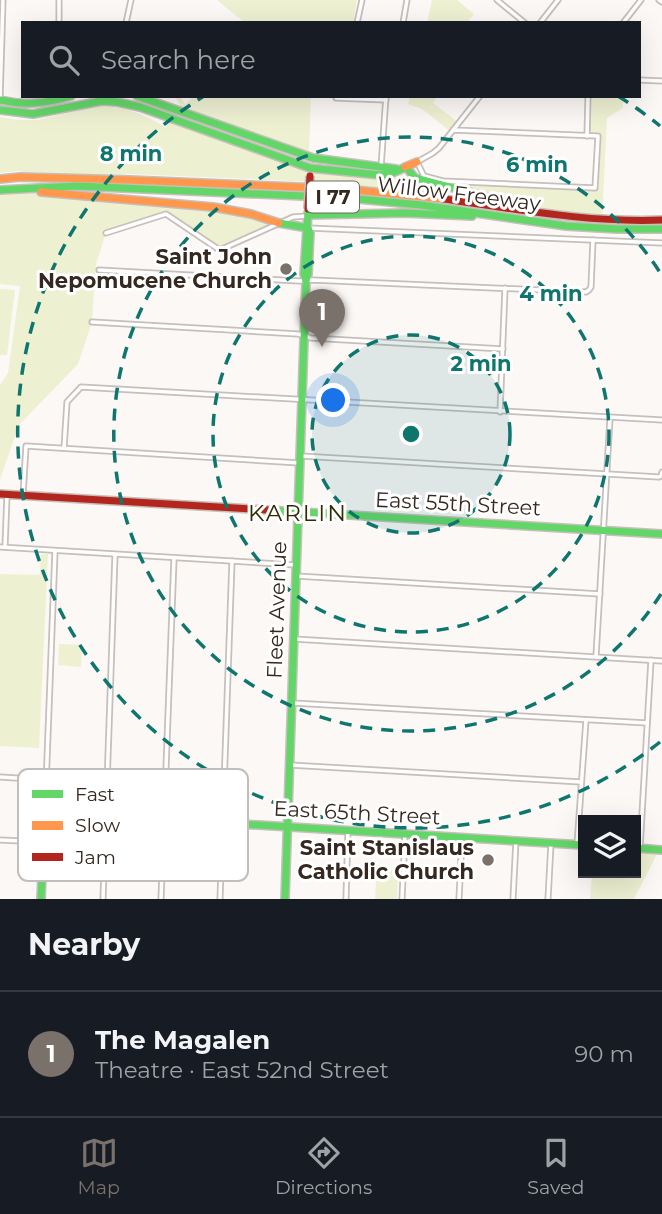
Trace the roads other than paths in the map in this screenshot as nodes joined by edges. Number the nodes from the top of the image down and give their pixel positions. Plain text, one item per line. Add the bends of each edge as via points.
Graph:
1 (3, 0) edge
2 (59, 0) edge
3 (131, 0) edge
4 (362, 0) edge
5 (407, 0) edge
6 (497, 0) edge
7 (558, 0) edge
8 (641, 0) edge
9 (59, 21) edge
10 (126, 21) edge
11 (357, 21) edge
12 (403, 21) edge
13 (523, 21) edge
14 (542, 21) edge
15 (625, 21) edge
16 (641, 80) edge
17 (662, 81) edge
18 (57, 98) edge
19 (139, 98) edge
20 (144, 98) edge
21 (386, 98) edge
22 (478, 98) edge
23 (588, 98) edge
24 (0, 100) edge
25 (0, 110) edge
26 (58, 110) junction
27 (146, 110) junction
28 (453, 130) junction
29 (587, 136) junction
30 (313, 158) junction
31 (417, 162) junction
32 (406, 167) junction
33 (310, 172) junction
34 (380, 172) junction
35 (0, 179) edge
36 (1, 190) edge
37 (308, 212) junction
38 (554, 213) junction
39 (510, 218) junction
40 (662, 220) edge
41 (279, 223) junction
42 (308, 228) junction
43 (662, 229) edge
44 (106, 233) dead end
45 (593, 240) junction
46 (662, 243) edge
47 (99, 270) dead end
48 (306, 281) junction
49 (505, 288) junction
50 (92, 322) dead end
51 (304, 337) junction
52 (503, 349) junction
53 (302, 399) junction
54 (500, 412) junction
55 (610, 418) junction
56 (662, 420) edge
57 (64, 448) junction
58 (300, 459) junction
59 (607, 474) junction
60 (661, 474) edge
61 (3, 494) edge
62 (23, 495) junction
63 (298, 513) junction
64 (604, 531) junction
65 (662, 534) edge
66 (2, 547) edge
67 (55, 551) junction
68 (115, 555) junction
69 (174, 558) junction
70 (232, 561) junction
71 (296, 565) junction
72 (296, 576) junction
73 (600, 594) junction
74 (293, 639) junction
75 (596, 657) junction
76 (652, 660) junction
77 (662, 661) edge
78 (291, 703) junction
79 (586, 720) junction
80 (647, 723) junction
81 (289, 765) junction
82 (47, 769) edge
83 (108, 769) edge
84 (167, 769) edge
85 (225, 769) edge
86 (0, 777) edge
87 (18, 778) edge
88 (581, 782) junction
89 (580, 815) edge
90 (640, 815) edge
91 (248, 825) edge
92 (287, 827) junction
93 (348, 831) junction
94 (405, 834) junction
95 (462, 837) junction
96 (0, 840) edge
97 (516, 840) junction
98 (18, 841) edge
99 (551, 843) junction
100 (578, 845) edge
101 (641, 848) edge
102 (662, 850) edge
103 (42, 881) edge
104 (104, 881) edge
105 (163, 881) edge
106 (221, 881) edge
107 (41, 899) edge
108 (103, 899) edge
109 (162, 899) edge
110 (220, 899) edge
111 (285, 899) edge
112 (346, 899) edge
113 (402, 899) edge
114 (459, 899) edge
115 (513, 899) edge
116 (548, 899) edge

1 - 24 street
2 - 9 street
3 - 10 street
4 - 11 street
5 - 12 street
6 - 13 street
7 - 14 street
8 - 15 street
16 - 17 street
18 - 24 main road via 30,104
18 - 26 street
19 - 27 street
20 - 30 main road
21 - 34 street
22 - 28 street
23 - 29 street
25 - 26 main road via 27,114
26 - 27 main road via 102,101
27 - 33 main road
28 - 29 street
28 - 31 street via 433,153
29 - 31 street via 598,136 595,188 443,181 424,176
30 - 33 main road, Fleet Avenue
30 - 34 main road
31 - 32 main road
32 - 34 main road via 390,174
32 - 38 main road via 415,178
33 - 34 main road
33 - 37 main road, Fleet Avenue, bridge
35 - 38 main road, Willow Freeway / I 77 via 345,189
36 - 39 main road, Willow Freeway / I 77 via 77,186 336,197
36 - 41 main road via 213,207
37 - 39 main road
37 - 41 street
37 - 42 main road, Fleet Avenue
38 - 40 main road, Willow Freeway / I 77
39 - 43 main road, Willow Freeway / I 77 via 566,226
41 - 42 main road
41 - 44 street via 222,249 166,214
42 - 45 street
42 - 48 main road, Fleet Avenue
45 - 46 street
45 - 49 street via 591,288 586,292
47 - 48 street
48 - 49 street
48 - 51 main road, Fleet Avenue
49 - 52 street
50 - 51 street
51 - 52 street
51 - 53 main road, Fleet Avenue
52 - 54 street
53 - 54 street
53 - 57 street via 81,387 66,402
53 - 58 main road, Fleet Avenue
54 - 55 street
55 - 56 street
55 - 59 street
57 - 58 street
57 - 62 street via 26,446
58 - 59 street
58 - 63 main road, Fleet Avenue
59 - 60 street
59 - 64 street
61 - 62 main road, East 55th Street
61 - 66 street
62 - 63 main road, East 55th Street
63 - 64 main road, East 55th Street
63 - 71 main road, Fleet Avenue
64 - 65 main road, East 55th Street
64 - 73 street
66 - 67 street
67 - 68 street
67 - 82 street
68 - 69 street
68 - 83 street
69 - 70 street
69 - 84 street
70 - 71 street
70 - 85 street
71 - 72 main road, Fleet Avenue
72 - 73 street
72 - 74 main road, Fleet Avenue
73 - 75 street
74 - 75 street
74 - 78 main road, Fleet Avenue
75 - 76 street
76 - 77 street
76 - 80 street
78 - 79 street
78 - 81 main road, Fleet Avenue
79 - 80 street
79 - 88 street
80 - 90 street
81 - 88 street
81 - 92 main road, Fleet Avenue
86 - 87 street
88 - 89 street
91 - 92 main road, East 65th Street
92 - 93 main road, East 65th Street
92 - 111 main road, Fleet Avenue
93 - 94 main road, East 65th Street
93 - 112 street
94 - 95 main road, East 65th Street
94 - 113 street
95 - 97 main road, East 65th Street
95 - 114 street
96 - 98 street
97 - 99 main road, East 65th Street
97 - 115 street
99 - 100 main road, East 65th Street
99 - 116 street
101 - 102 main road
103 - 107 main road
104 - 108 street
105 - 109 street
106 - 110 street

